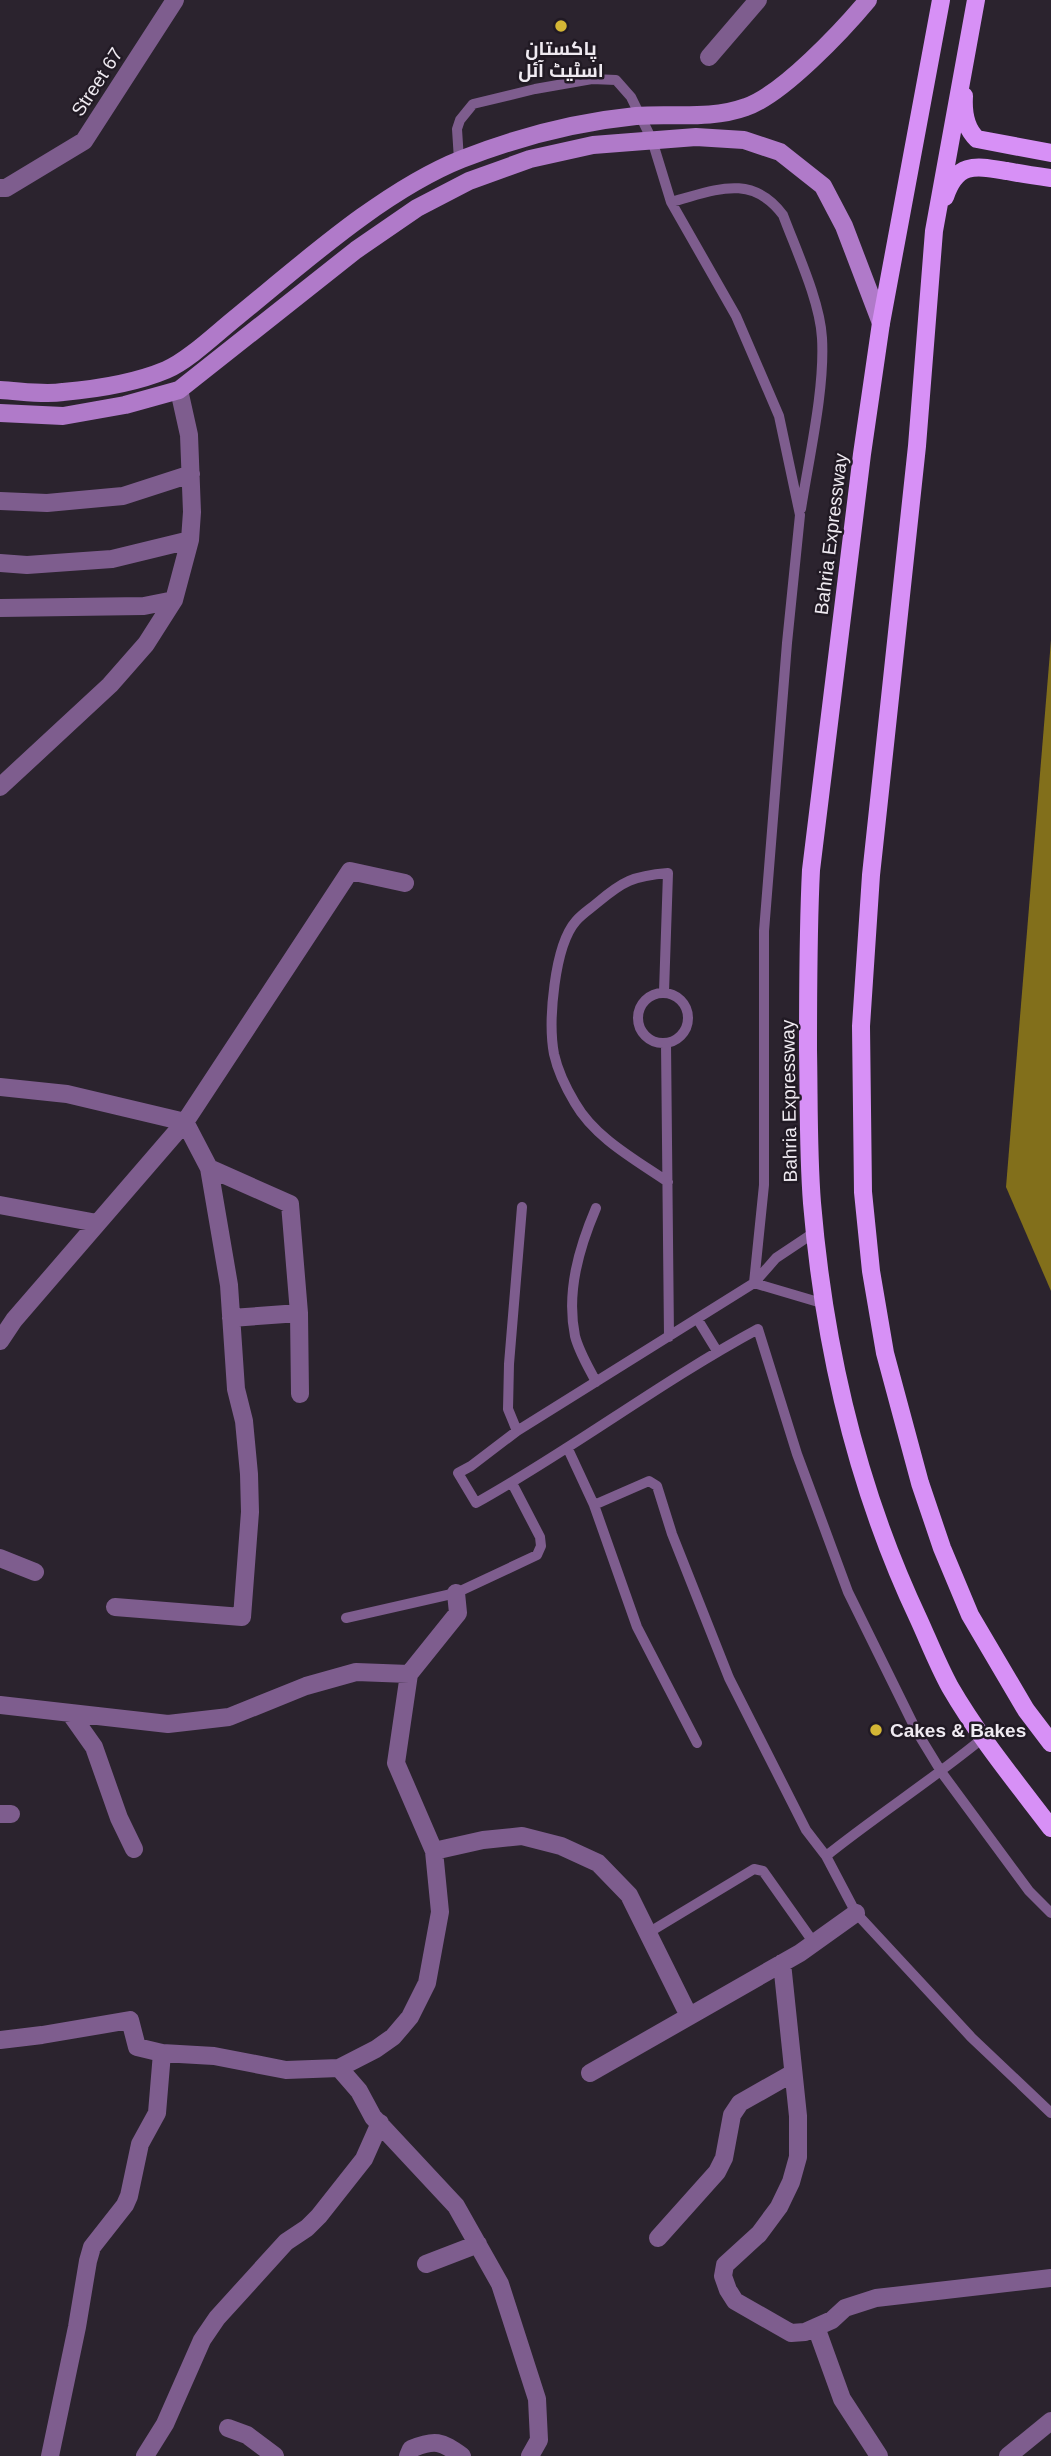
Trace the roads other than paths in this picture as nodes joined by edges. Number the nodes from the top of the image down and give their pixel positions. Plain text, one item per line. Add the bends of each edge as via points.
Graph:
1 (175, 0) edge
2 (758, 0) edge
3 (868, 0) edge
4 (941, 0) edge
5 (976, 0) edge
6 (967, 41) junction
7 (709, 57) dead end
8 (639, 116) junction
9 (652, 140) junction
10 (1051, 153) edge
11 (459, 160) junction
12 (1051, 178) edge
13 (0, 188) edge
14 (671, 202) junction
15 (934, 231) junction
16 (881, 323) junction
17 (0, 390) edge
18 (179, 390) junction
19 (0, 413) edge
20 (191, 474) junction
21 (0, 501) edge
22 (800, 515) junction
23 (190, 540) junction
24 (0, 563) edge
25 (174, 600) junction
26 (0, 608) edge
27 (0, 787) edge
28 (405, 883) dead end
29 (664, 992) junction
30 (666, 1043) junction
31 (0, 1087) edge
32 (185, 1122) junction
33 (209, 1168) junction
34 (668, 1182) junction
35 (0, 1205) edge
36 (522, 1207) dead end
37 (596, 1208) dead end
38 (97, 1223) junction
39 (816, 1232) junction
40 (754, 1283) junction
41 (825, 1304) junction
42 (299, 1313) junction
43 (231, 1318) junction
44 (698, 1320) junction
45 (669, 1337) junction
46 (0, 1341) edge
47 (717, 1351) junction
48 (596, 1382) junction
49 (300, 1394) dead end
50 (517, 1431) junction
51 (568, 1449) junction
52 (512, 1483) junction
53 (594, 1505) junction
54 (0, 1558) edge
55 (35, 1572) dead end
56 (456, 1593) junction
57 (115, 1607) dead end
58 (346, 1618) dead end
59 (409, 1674) junction
60 (0, 1705) edge
61 (70, 1713) junction
62 (983, 1738) junction
63 (697, 1742) dead end
64 (1051, 1743) edge
65 (942, 1773) junction
66 (1051, 1828) edge
67 (134, 1849) dead end
68 (433, 1851) junction
69 (826, 1856) junction
70 (856, 1913) junction
71 (1051, 1913) edge
72 (648, 1933) junction
73 (814, 1943) junction
74 (782, 1963) junction
75 (689, 2015) junction
76 (0, 2040) edge
77 (162, 2053) junction
78 (339, 2068) junction
79 (590, 2073) dead end
80 (793, 2073) junction
81 (1051, 2113) edge
82 (380, 2123) junction
83 (658, 2238) dead end
84 (478, 2244) junction
85 (426, 2264) dead end
86 (1051, 2278) edge
87 (816, 2327) junction
88 (1051, 2421) edge
89 (228, 2428) dead end
90 (50, 2456) edge
91 (145, 2456) edge
92 (275, 2456) edge
93 (408, 2456) edge
94 (462, 2456) edge
95 (530, 2456) edge
96 (879, 2456) edge
97 (1008, 2456) edge

1 - 13 street, Street 67 via 84,141
2 - 7 street
3 - 8 main road via 846,27 762,100 708,115
4 - 16 main road, Bahria Expressway
5 - 6 main road
6 - 10 main road via 963,109 972,136
6 - 15 main road
8 - 9 lane
8 - 11 main road via 523,137
8 - 11 lane via 616,80 592,79 473,104 457,129
9 - 14 lane
9 - 16 main road via 744,140 780,152 823,186 844,226
9 - 18 main road via 593,145 542,156 469,181 417,208 356,250
11 - 17 main road via 405,188 342,232 168,369 61,393
12 - 15 main road via 979,167 964,170 949,184
14 - 22 lane via 736,316 779,416
14 - 22 lane via 741,187 773,201 783,215 822,337
15 - 64 main road via 917,446 865,943 863,1192 885,1353 942,1548 971,1615 1026,1710
16 - 39 main road, Bahria Expressway via 811,870 809,1130
18 - 19 main road via 63,416
18 - 20 street via 189,435
20 - 21 street via 123,496 47,503
20 - 23 street
22 - 40 lane via 764,930 764,1185
23 - 24 street via 113,559
23 - 25 street
25 - 26 street via 145,606
25 - 27 street via 146,644 110,685
28 - 32 street via 350,871
29 - 30 lane via 677,996 689,1019 684,1032
29 - 30 lane via 651,995 637,1016 639,1030 648,1040
29 - 34 lane via 668,873 620,884 575,922 561,951 552,1025 559,1074 577,1106 598,1130
30 - 34 lane
31 - 32 street via 67,1094
32 - 33 street
32 - 38 street
33 - 42 street via 290,1204
33 - 43 street
34 - 45 lane
35 - 38 street
36 - 50 lane via 509,1364 508,1409
37 - 48 lane via 579,1255 572,1312 576,1339
38 - 46 street
39 - 40 lane via 776,1258
39 - 41 main road, Bahria Expressway
40 - 41 lane
40 - 44 lane
41 - 62 main road, Bahria Expressway via 846,1414 871,1504 899,1578 949,1685
42 - 43 street
42 - 49 street
43 - 57 street via 249,1474 242,1617
44 - 45 lane
44 - 47 lane
45 - 48 lane
47 - 51 lane
47 - 65 lane via 758,1329 797,1454 848,1591
48 - 50 lane
50 - 52 lane via 458,1473 476,1503
51 - 52 lane
51 - 53 lane
52 - 56 lane via 540,1536 537,1555
53 - 63 lane via 637,1627
53 - 69 lane via 649,1481 657,1486 729,1678 806,1830
54 - 55 street
56 - 58 lane
56 - 59 street via 458,1613
59 - 61 street via 356,1672 306,1686 229,1717 180,1723
59 - 68 street via 396,1763
60 - 61 street
61 - 67 street via 94,1747
62 - 65 lane
62 - 66 main road, Bahria Expressway
65 - 69 lane
65 - 71 lane via 1028,1891
68 - 72 street via 522,1836 561,1846 598,1863 629,1895
68 - 78 street via 440,1912 427,1983 410,2017 393,2037
69 - 70 lane
70 - 73 street
70 - 81 lane via 971,2037
72 - 73 lane via 754,1869 763,1871
72 - 75 street
73 - 74 street
74 - 75 street
74 - 80 street
75 - 79 street
76 - 77 street via 131,2020 137,2048
77 - 78 street via 214,2056 286,2070
77 - 90 street via 156,2113 140,2144 129,2196 92,2247 88,2261
78 - 82 street
80 - 83 street via 740,2102 732,2115 718,2172
80 - 87 street via 798,2157 791,2182 779,2207 759,2234 725,2265 723,2276 735,2301 791,2333
82 - 84 street via 456,2206
82 - 91 street via 364,2159 319,2216 286,2242 217,2318 202,2340 166,2424
84 - 85 street
84 - 95 street via 500,2284 537,2399 539,2440
86 - 87 street via 876,2298 845,2308
87 - 96 street via 842,2399
88 - 97 street
89 - 92 street via 247,2435
93 - 94 street via 411,2449 435,2442

